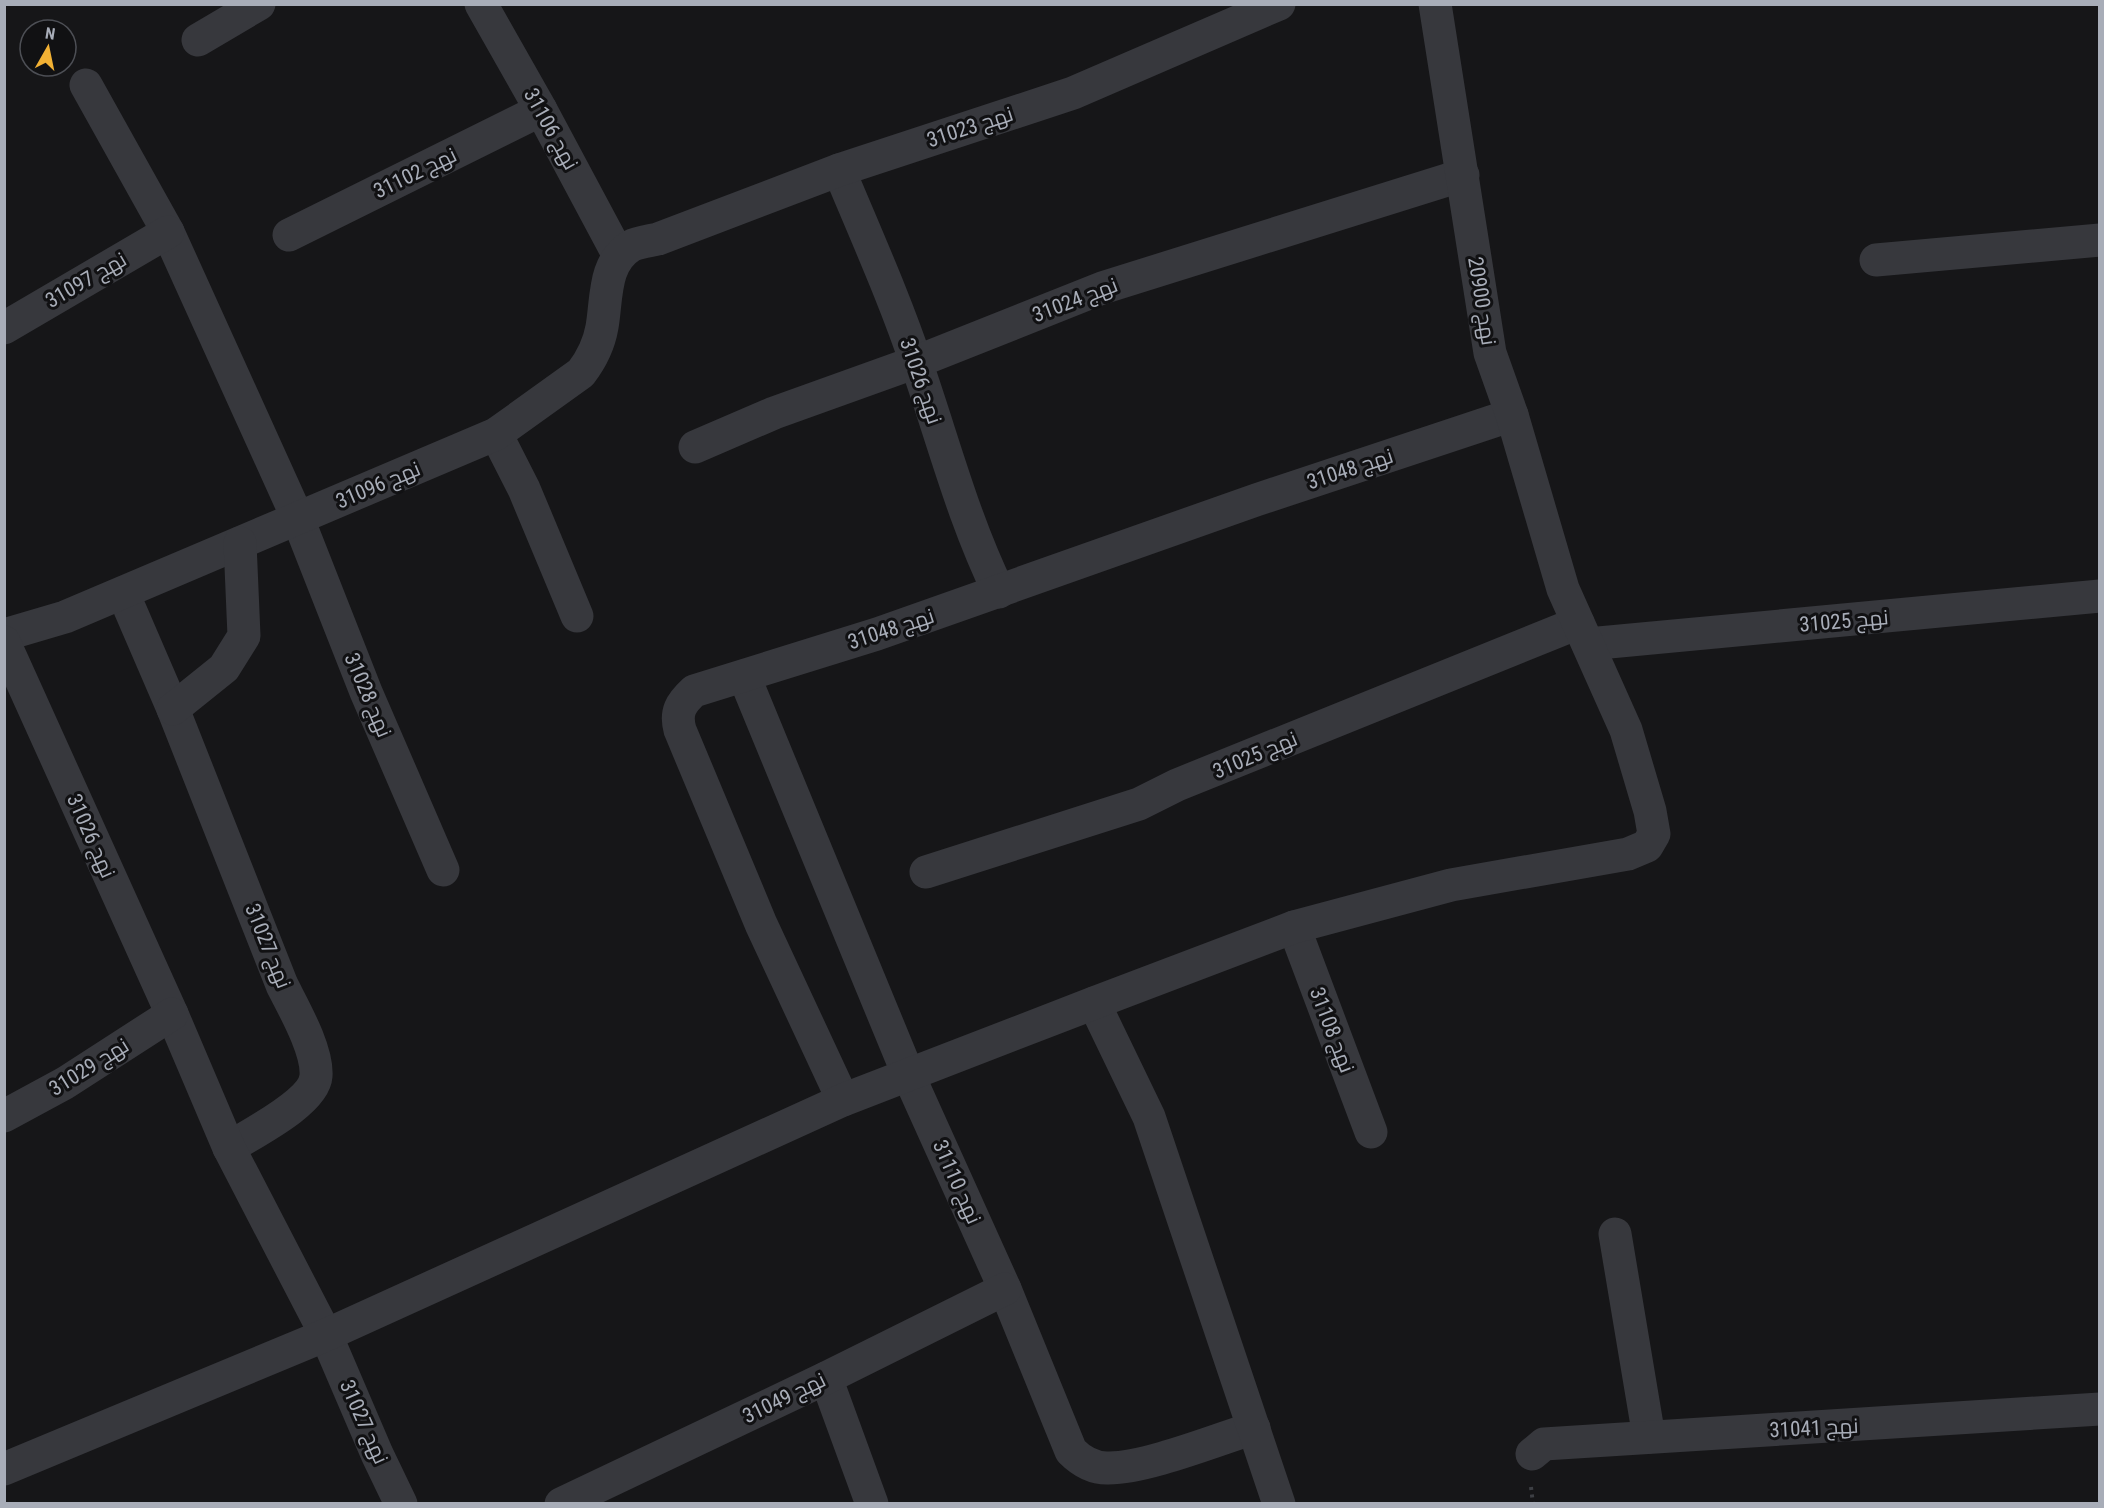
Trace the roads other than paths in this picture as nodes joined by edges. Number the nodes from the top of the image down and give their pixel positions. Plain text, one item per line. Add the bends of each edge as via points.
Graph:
1 (259, 4) edge
2 (481, 4) edge
3 (1279, 4) edge
4 (1435, 4) edge
5 (198, 40) dead end
6 (86, 85) dead end
7 (541, 110) junction
8 (839, 170) junction
9 (1463, 175) junction
10 (168, 232) junction
11 (289, 235) dead end
12 (2100, 240) edge
13 (619, 256) junction
14 (1876, 260) dead end
15 (4, 328) edge
16 (916, 362) junction
17 (1512, 415) junction
18 (496, 434) junction
19 (695, 447) dead end
20 (298, 519) junction
21 (240, 543) junction
22 (999, 592) junction
23 (123, 593) junction
24 (2100, 596) edge
25 (578, 616) dead end
26 (1583, 634) junction
27 (7, 645) edge
28 (744, 676) junction
29 (173, 709) junction
30 (443, 870) dead end
31 (926, 872) dead end
32 (1294, 927) junction
33 (1094, 1002) junction
34 (172, 1014) junction
35 (908, 1074) junction
36 (843, 1100) junction
37 (4, 1116) edge
38 (1371, 1132) dead end
39 (229, 1148) junction
40 (1615, 1234) dead end
41 (1005, 1289) junction
42 (326, 1335) junction
43 (826, 1378) junction
44 (2100, 1409) edge
45 (1254, 1428) junction
46 (1649, 1437) junction
47 (1532, 1454) dead end
48 (4, 1469) edge
49 (569, 1502) edge
50 (401, 1503) edge
51 (872, 1503) edge
52 (1279, 1503) edge

1 - 5 street
2 - 7 street, نهج 31106
3 - 8 street, نهج 31023 via 1073,93
4 - 9 street, نهج 20900
6 - 10 street, نهج 31028
7 - 11 street, نهج 31102
7 - 13 street, نهج 31106
8 - 13 street, نهج 31023 via 658,239 632,245
8 - 16 street, نهج 31026
9 - 16 street, نهج 31024 via 1102,288
9 - 17 street, نهج 20900 via 1490,353
10 - 15 street, نهج 31097
10 - 20 street, نهج 31028
12 - 14 street
13 - 18 street, نهج 31096 via 610,274 602,329 591,360 581,373
16 - 19 street, نهج 31024 via 774,413
16 - 22 street, نهج 31026 via 953,483 975,543
17 - 22 street, نهج 31048 via 1256,500
17 - 26 street, نهج 20900 via 1563,589
18 - 20 street, نهج 31096
18 - 25 street
20 - 21 street, نهج 31096
20 - 30 street, نهج 31028 via 366,692
21 - 23 street, نهج 31096
21 - 29 street via 244,636 224,668
22 - 28 street, نهج 31048
23 - 27 street, نهج 31096
23 - 29 street, نهج 31027
24 - 26 street, نهج 31025
26 - 31 street, نهج 31025 via 1139,804
26 - 32 street, نهج 20900 via 1626,730 1650,811 1654,834 1647,846 1628,854 1450,885
27 - 34 street, نهج 31026
28 - 35 street, نهج 31110
28 - 36 street, نهج 31048 via 694,691 682,702 676,717 762,924
29 - 39 street, نهج 31027 via 314,1059 316,1076 308,1095
32 - 33 street, نهج 20900
32 - 38 street, نهج 31108
33 - 35 street, نهج 20900
33 - 45 street via 1149,1117
34 - 37 street, نهج 31029 via 65,1083
34 - 39 street, نهج 31027
35 - 36 street, نهج 20900
35 - 41 street, نهج 31110
36 - 42 street, نهج 20900
39 - 42 street, نهج 31027
40 - 46 street
41 - 43 street, نهج 31049
41 - 45 street, نهج 31110 via 1071,1450 1083,1462 1107,1468 1145,1462
42 - 48 street, نهج 20900
42 - 50 street, نهج 31027
43 - 49 street, نهج 31049
43 - 51 street
44 - 46 street, نهج 31041
45 - 52 street
46 - 47 street, نهج 31041 via 1544,1444

